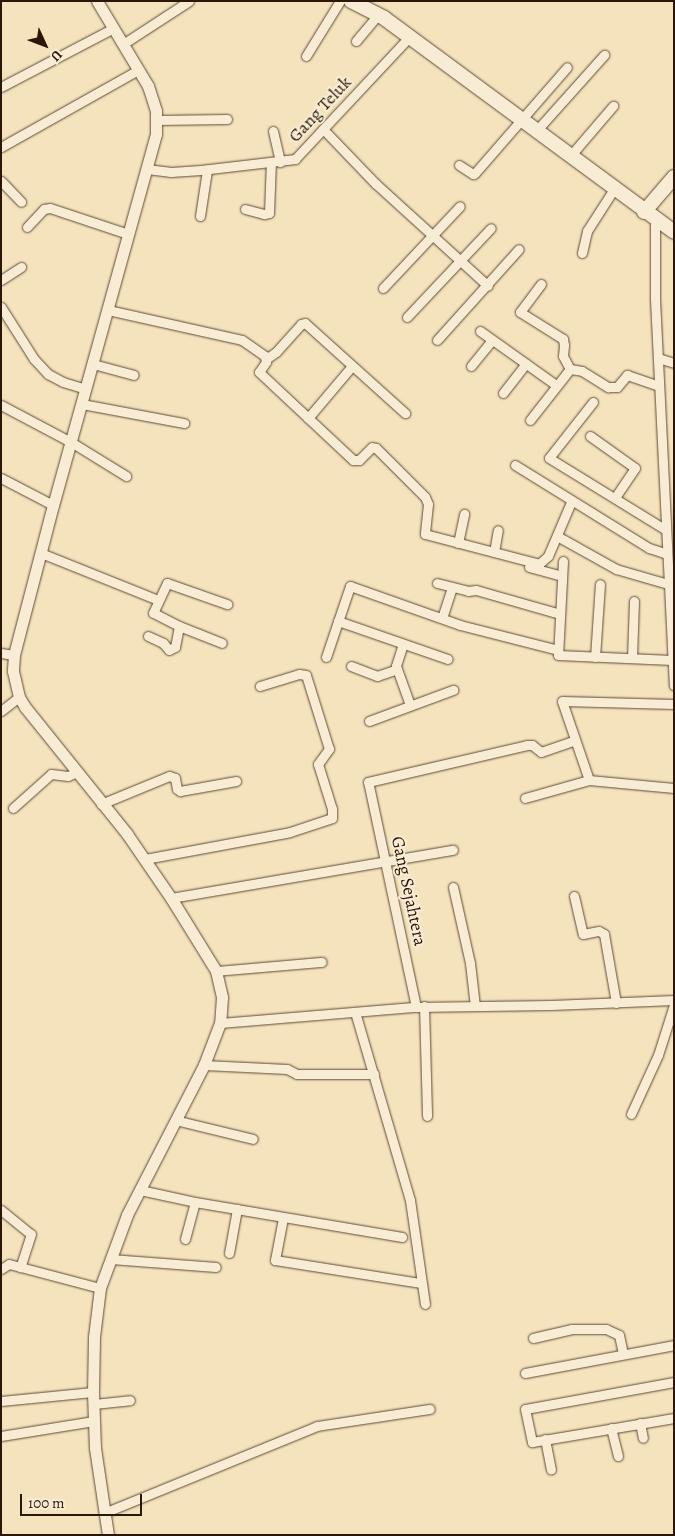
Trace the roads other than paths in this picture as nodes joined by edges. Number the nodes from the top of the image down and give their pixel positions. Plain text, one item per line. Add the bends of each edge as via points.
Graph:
1 (97, 1) edge
2 (189, 1) edge
3 (340, 1) edge
4 (351, 1) edge
5 (378, 15) junction
6 (114, 28) junction
7 (409, 37) junction
8 (356, 41) dead end
9 (123, 44) junction
10 (604, 55) dead end
11 (306, 56) dead end
12 (568, 67) dead end
13 (138, 70) junction
14 (1, 87) edge
15 (613, 106) dead end
16 (521, 118) junction
17 (227, 119) dead end
18 (157, 120) junction
19 (323, 129) junction
20 (537, 130) junction
21 (273, 131) dead end
22 (1, 147) edge
23 (571, 155) junction
24 (276, 162) junction
25 (458, 165) dead end
26 (147, 169) junction
27 (207, 170) junction
28 (674, 177) edge
29 (1, 181) edge
30 (614, 189) junction
31 (21, 202) dead end
32 (460, 206) dead end
33 (245, 209) dead end
34 (649, 215) junction
35 (200, 216) dead end
36 (27, 227) dead end
37 (491, 228) dead end
38 (674, 232) edge
39 (128, 234) junction
40 (433, 236) junction
41 (519, 249) dead end
42 (582, 253) dead end
43 (461, 262) junction
44 (21, 267) dead end
45 (1, 280) edge
46 (542, 284) dead end
47 (488, 286) junction
48 (382, 288) dead end
49 (108, 310) junction
50 (2, 313) edge
51 (407, 316) dead end
52 (480, 332) dead end
53 (437, 340) dead end
54 (492, 340) junction
55 (658, 358) junction
56 (266, 359) junction
57 (674, 363) edge
58 (93, 364) junction
59 (526, 364) junction
60 (352, 366) junction
61 (471, 366) dead end
62 (570, 369) junction
63 (134, 375) dead end
64 (556, 385) junction
65 (659, 386) junction
66 (86, 389) junction
67 (503, 393) dead end
68 (593, 402) dead end
69 (82, 404) junction
70 (1, 405) edge
71 (405, 412) dead end
72 (308, 418) junction
73 (530, 420) dead end
74 (184, 423) dead end
75 (590, 436) dead end
76 (71, 442) junction
77 (515, 465) dead end
78 (126, 476) dead end
79 (1, 478) edge
80 (615, 498) junction
81 (570, 502) junction
82 (53, 505) junction
83 (464, 514) dead end
84 (498, 530) dead end
85 (557, 536) junction
86 (669, 537) edge
87 (458, 543) junction
88 (494, 552) junction
89 (41, 553) junction
90 (480, 554) dead end
91 (667, 554) junction
92 (563, 561) dead end
93 (562, 576) junction
94 (437, 583) dead end
95 (600, 584) dead end
96 (668, 584) junction
97 (452, 588) junction
98 (158, 600) junction
99 (634, 601) dead end
100 (228, 604) dead end
101 (560, 614) junction
102 (442, 618) junction
103 (338, 621) junction
104 (179, 626) junction
105 (148, 636) dead end
106 (222, 643) dead end
107 (403, 644) junction
108 (558, 650) junction
109 (1, 654) edge
110 (14, 655) junction
111 (326, 657) dead end
112 (596, 657) junction
113 (632, 658) junction
114 (448, 659) dead end
115 (672, 660) junction
116 (351, 666) dead end
117 (397, 669) junction
118 (260, 686) dead end
119 (674, 686) edge
120 (453, 690) dead end
121 (19, 697) junction
122 (674, 704) edge
123 (410, 705) junction
124 (1, 710) edge
125 (369, 721) dead end
126 (575, 740) junction
127 (77, 772) junction
128 (589, 780) junction
129 (236, 781) dead end
130 (674, 788) edge
131 (524, 798) dead end
132 (102, 804) junction
133 (13, 808) dead end
134 (453, 850) dead end
135 (145, 859) junction
136 (386, 860) junction
137 (453, 887) dead end
138 (574, 896) dead end
139 (171, 898) junction
140 (322, 962) dead end
141 (216, 972) junction
142 (674, 1000) edge
143 (616, 1003) junction
144 (674, 1005) edge
145 (475, 1006) junction
146 (420, 1007) junction
147 (355, 1012) junction
148 (220, 1023) junction
149 (204, 1065) junction
150 (374, 1074) junction
151 (631, 1114) dead end
152 (427, 1116) dead end
153 (175, 1120) junction
154 (253, 1139) dead end
155 (140, 1190) junction
156 (194, 1202) junction
157 (237, 1209) junction
158 (1, 1210) edge
159 (283, 1218) junction
160 (402, 1237) dead end
161 (185, 1240) dead end
162 (229, 1252) dead end
163 (111, 1259) junction
164 (20, 1267) junction
165 (216, 1267) dead end
166 (1, 1269) edge
167 (420, 1283) junction
168 (100, 1288) junction
169 (425, 1304) dead end
170 (533, 1338) dead end
171 (674, 1345) edge
172 (623, 1354) junction
173 (525, 1373) dead end
174 (674, 1382) edge
175 (93, 1392) junction
176 (130, 1400) dead end
177 (1, 1401) edge
178 (94, 1404) junction
179 (430, 1409) dead end
180 (674, 1418) edge
181 (94, 1421) junction
182 (640, 1424) junction
183 (611, 1428) junction
184 (1, 1436) edge
185 (643, 1438) dead end
186 (545, 1440) junction
187 (618, 1456) dead end
188 (551, 1468) dead end
189 (104, 1513) junction
190 (108, 1535) edge

1 - 6 street
2 - 9 street
3 - 11 street
4 - 5 main road
5 - 7 main road
5 - 8 street
6 - 9 street
6 - 14 street
7 - 16 main road
7 - 19 street, Gang Teluk
9 - 13 street
10 - 20 street
12 - 16 street
13 - 18 street via 150,93
13 - 22 street
15 - 23 street
16 - 20 main road
16 - 25 street via 474,173
17 - 18 street
18 - 26 street
19 - 24 street, Gang Teluk via 298,157
19 - 40 street
20 - 23 main road
21 - 24 street
23 - 30 main road
24 - 27 street, Gang Teluk
24 - 33 street via 269,213
26 - 27 street, Gang Teluk via 171,172
26 - 39 street
27 - 35 street
28 - 34 main road
29 - 31 street
30 - 34 main road
30 - 42 street via 587,231
32 - 40 street
34 - 38 main road
34 - 55 street
36 - 39 street via 50,208
37 - 43 street
39 - 49 street
40 - 43 street
40 - 48 street
41 - 47 street
43 - 47 street
43 - 51 street
44 - 45 street
46 - 62 street via 520,312 563,339 562,356
47 - 53 street
49 - 56 street via 242,340
49 - 58 street
50 - 66 street via 48,374
52 - 54 street
54 - 59 street
54 - 61 street
55 - 57 street
55 - 65 street
56 - 60 street via 300,324 305,323
56 - 72 street via 259,372
58 - 63 street
58 - 66 street
59 - 64 street
59 - 67 street
60 - 71 street
60 - 72 street
62 - 64 street
62 - 65 street via 582,371 608,388 617,388 627,375
64 - 73 street
65 - 86 street
66 - 69 street
68 - 80 street via 549,458
69 - 74 street
69 - 76 street
70 - 76 street
72 - 87 street via 356,462 372,447 380,451 428,500 424,533
75 - 80 street via 635,468
76 - 78 street
76 - 82 street
77 - 81 street
79 - 82 street
80 - 86 street
81 - 85 street
81 - 91 street via 649,548
82 - 89 street
83 - 87 street
84 - 88 street
85 - 88 street via 548,556 539,564
85 - 96 street via 616,569
86 - 91 street
87 - 88 street
89 - 98 street
89 - 110 street
90 - 93 street
91 - 96 street
92 - 93 street
93 - 101 street
94 - 97 street
95 - 112 street
96 - 115 street
97 - 101 street via 468,592 476,590
97 - 102 street
98 - 100 street via 167,584
98 - 104 street via 154,615
99 - 113 street
101 - 108 street
102 - 103 street via 350,586
102 - 108 street
103 - 107 street
103 - 111 street
104 - 105 street via 172,650
104 - 106 street
107 - 114 street
107 - 117 street
108 - 112 street via 558,655
109 - 110 street
110 - 121 street via 13,671
112 - 113 street
113 - 115 street
115 - 119 street
116 - 117 street via 377,676
117 - 123 street
118 - 135 street via 299,674 306,675 330,749 318,764 332,818 290,832
120 - 123 street
121 - 124 street
121 - 127 street
122 - 126 street via 565,700 562,703
123 - 125 street
126 - 128 street
126 - 136 street, Gang Sejahtera via 541,752 527,745 368,782
127 - 132 street
127 - 133 street via 68,776 50,774
128 - 130 street
128 - 131 street
129 - 132 street via 180,791 175,778 170,775
132 - 135 street
134 - 136 street
135 - 139 street
136 - 139 street
136 - 146 street, Gang Sejahtera
137 - 145 street via 470,963
138 - 143 street via 583,934 599,931 604,934
139 - 141 street
140 - 141 street
141 - 148 street via 222,996
142 - 143 street
143 - 145 street
144 - 151 street via 658,1054
145 - 146 street
146 - 147 street
146 - 152 street, Gang Sejahtera
147 - 148 street
147 - 150 street
148 - 149 street
149 - 150 street via 287,1069 297,1074
149 - 153 street
150 - 167 street via 410,1200
153 - 154 street
153 - 155 street
155 - 156 street
155 - 163 street
156 - 157 street
156 - 161 street
157 - 159 street
157 - 162 street
158 - 164 street via 31,1234
159 - 160 street
159 - 167 street via 275,1260
163 - 165 street
163 - 168 street
164 - 166 street via 9,1264
164 - 168 street
167 - 169 street
168 - 175 street
170 - 172 street via 572,1329 606,1329 619,1335
171 - 172 street
172 - 173 street
174 - 186 street via 525,1409 532,1442
175 - 177 street
175 - 178 street
176 - 178 street
178 - 181 street
179 - 189 street via 317,1426
180 - 182 street
181 - 184 street
181 - 189 street
182 - 183 street
182 - 185 street
183 - 186 street
183 - 187 street
186 - 188 street
189 - 190 street

